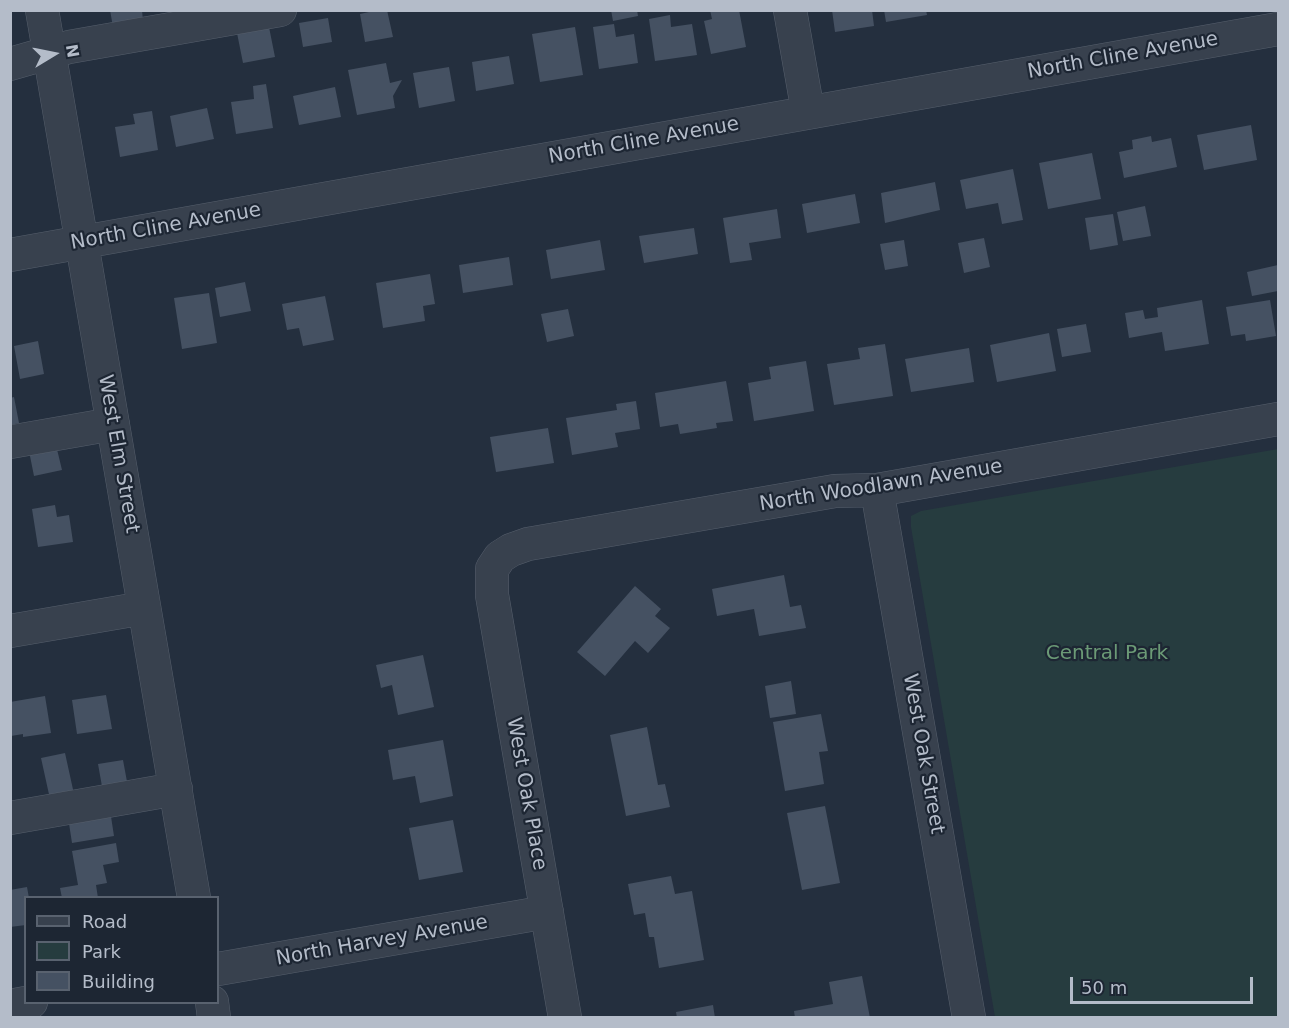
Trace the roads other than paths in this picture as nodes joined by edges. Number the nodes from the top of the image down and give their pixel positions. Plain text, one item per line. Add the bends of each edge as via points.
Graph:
1 (42, 10) edge
2 (280, 10) edge
3 (790, 10) edge
4 (231, 15) edge
5 (1278, 29) edge
6 (50, 53) junction
7 (10, 64) edge
8 (808, 112) junction
9 (81, 242) junction
10 (10, 255) edge
11 (1278, 419) edge
12 (113, 424) junction
13 (10, 442) edge
14 (877, 490) junction
15 (492, 569) joint
16 (144, 608) junction
17 (10, 631) edge
18 (176, 789) junction
19 (10, 818) edge
20 (194, 896) edge
21 (547, 912) junction
22 (219, 969) edge
23 (565, 1017) edge
24 (969, 1017) edge

1 - 6 street, West Elm Street
2 - 4 street
3 - 8 street
4 - 6 street
5 - 8 street, North Cline Avenue
6 - 7 street
6 - 9 street, West Elm Street
8 - 9 street, North Cline Avenue
9 - 10 street, North Cline Avenue
9 - 12 street, West Elm Street
11 - 14 street, North Woodlawn Avenue
12 - 13 street
12 - 16 street, West Elm Street
14 - 15 street, North Woodlawn Avenue via 835,491 528,544 500,557
14 - 24 street, West Oak Street
15 - 21 street, West Oak Place via 492,595
16 - 17 street
16 - 18 street, West Elm Street
18 - 19 street
18 - 20 street, West Elm Street
21 - 22 street, North Harvey Avenue
21 - 23 street, West Oak Place

